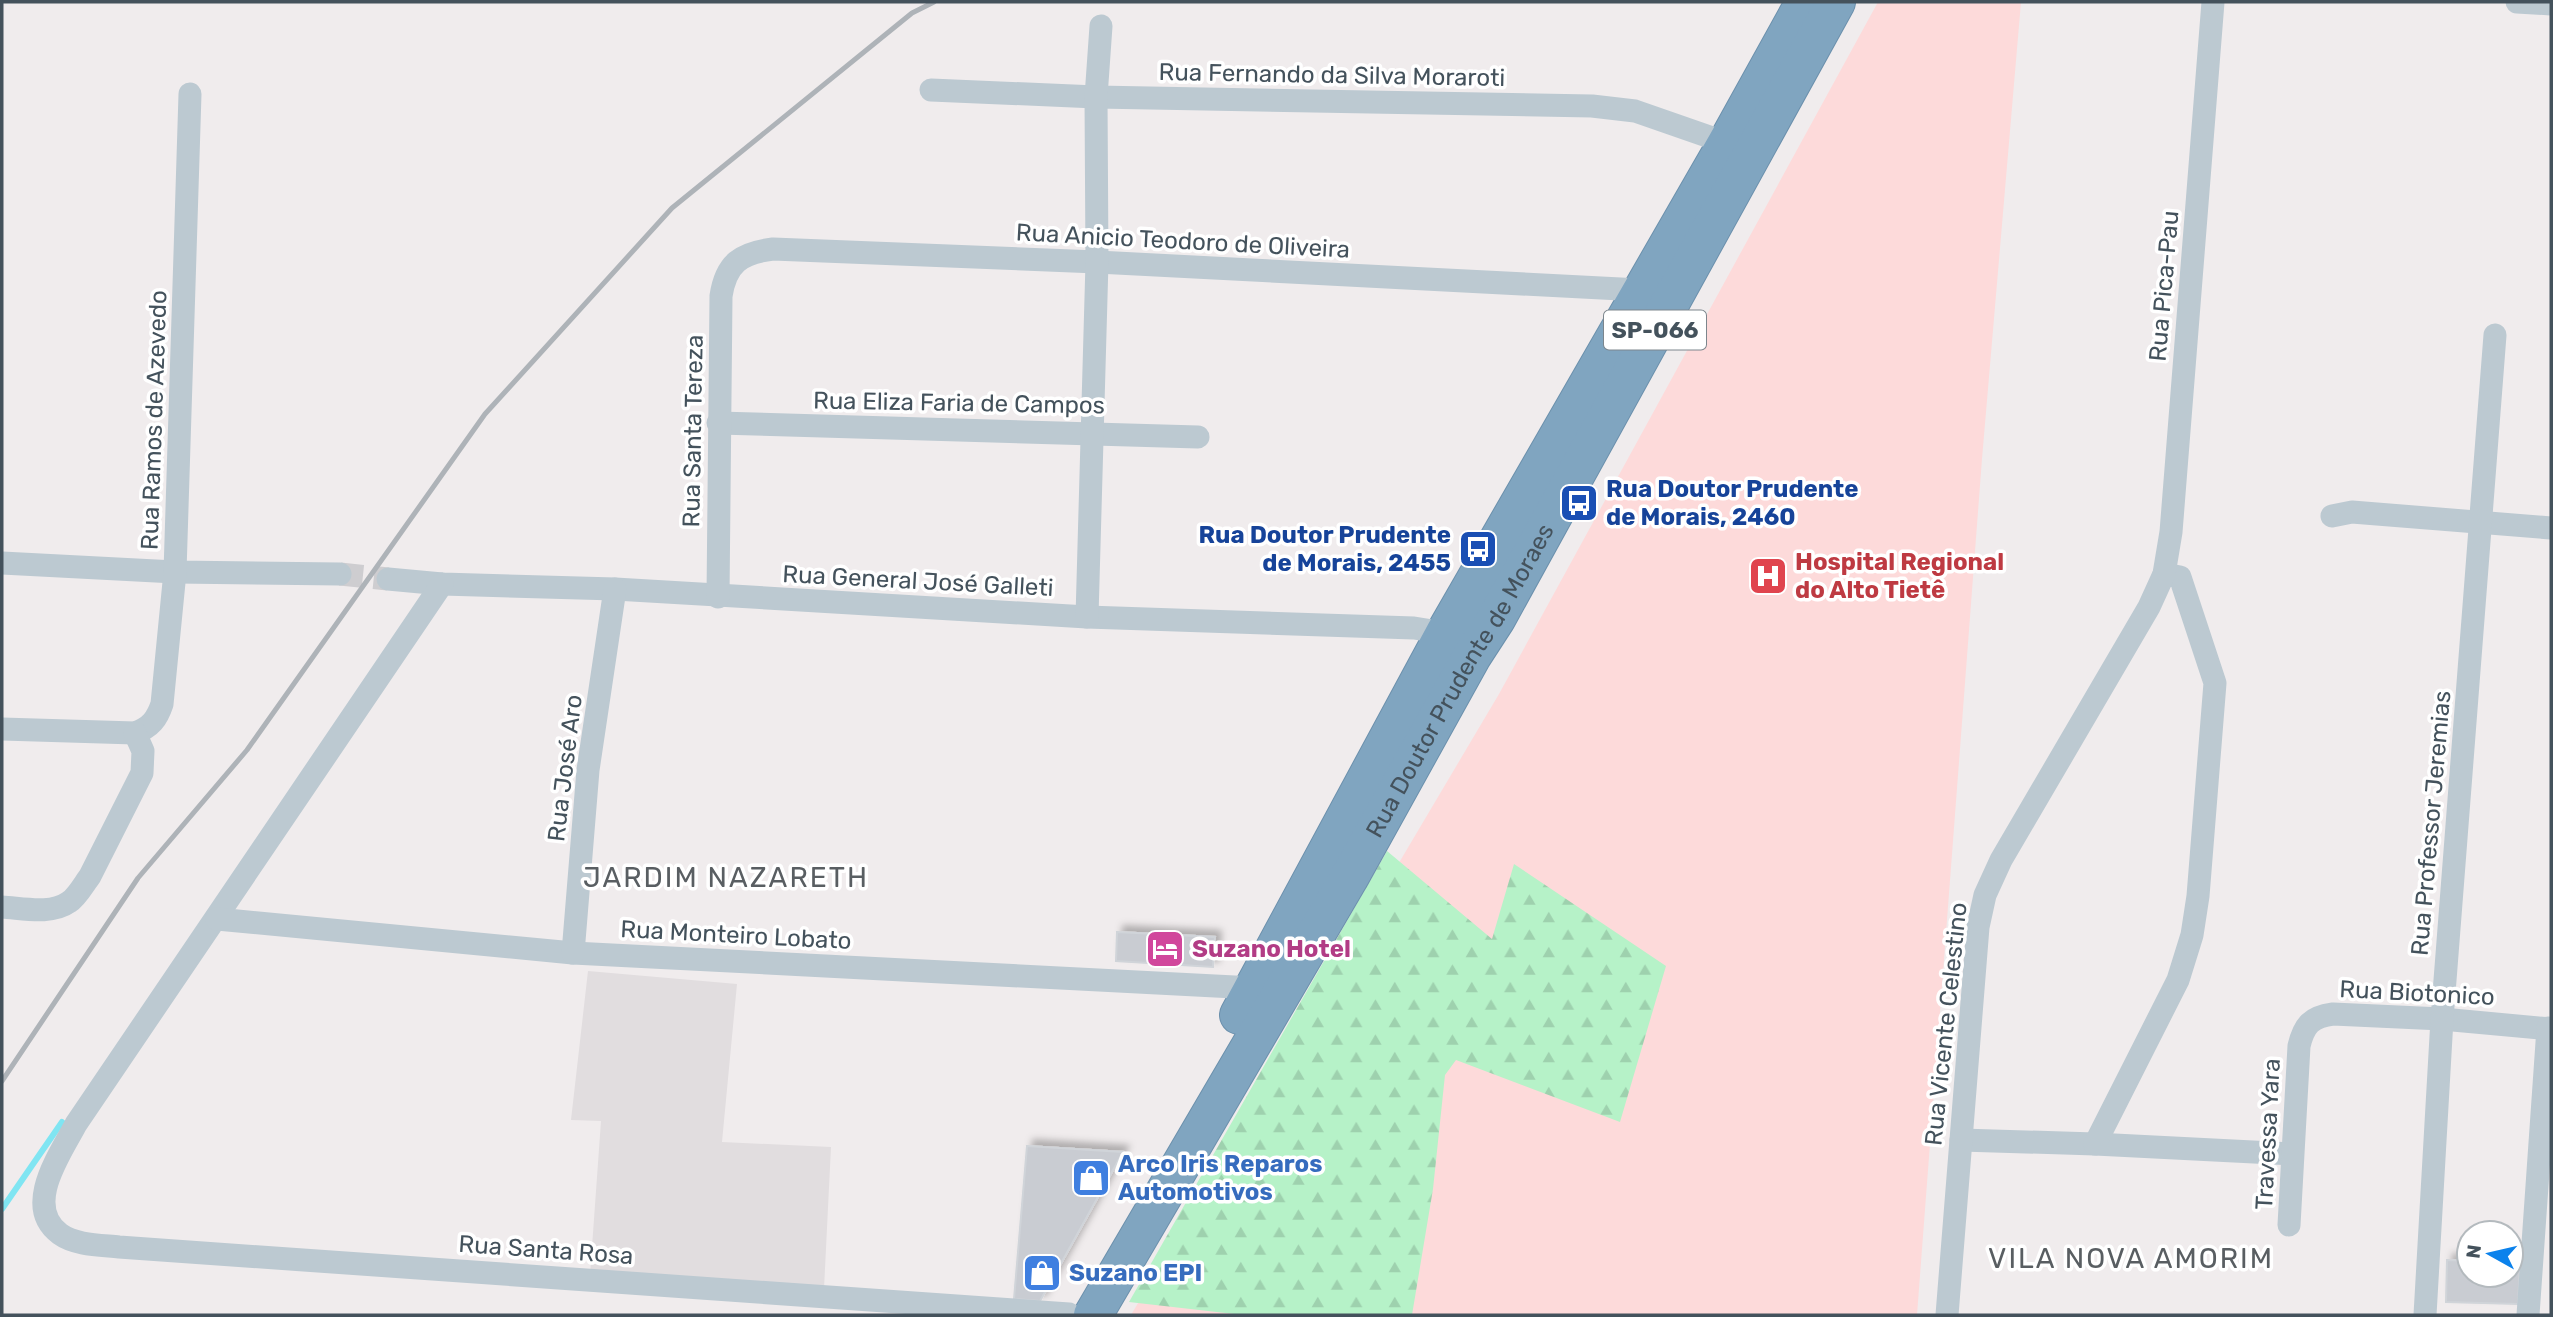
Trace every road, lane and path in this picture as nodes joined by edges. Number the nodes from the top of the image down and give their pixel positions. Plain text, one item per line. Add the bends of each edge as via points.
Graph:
1 (1805, 2) edge
2 (1836, 2) edge
3 (2213, 2) edge
4 (2517, 2) edge
5 (2551, 4) edge
6 (1101, 26) dead end
7 (931, 90) dead end
8 (190, 94) dead end
9 (1096, 97) junction
10 (1727, 143) junction
11 (1097, 262) junction
12 (729, 268) joint
13 (1640, 290) junction
14 (2495, 335) dead end
15 (718, 424) junction
16 (1093, 433) junction
17 (1198, 438) dead end
18 (2332, 516) dead end
19 (2481, 523) junction
20 (2551, 528) edge
21 (2, 563) edge
22 (175, 572) junction
23 (340, 574) tunnel mouth
24 (2164, 574) junction
25 (388, 579) tunnel mouth
26 (442, 584) junction
27 (615, 589) junction
28 (718, 597) junction
29 (1087, 617) junction
30 (1459, 645) junction
31 (2, 729) edge
32 (135, 733) junction
33 (2, 907) edge
34 (217, 919) junction
35 (573, 953) junction
36 (1254, 988) junction
37 (2442, 1019) junction
38 (2550, 1028) edge
39 (2299, 1046) joint
40 (1961, 1140) junction
41 (2095, 1144) junction
42 (2292, 1154) junction
43 (2289, 1225) dead end
44 (1077, 1315) edge
45 (1947, 1315) edge
46 (2425, 1315) edge
47 (2528, 1315) edge

1 - 10 highway, Rua Doutor Prudente de Moraes / SP-066
2 - 30 highway, Rua Doutor Prudente de Moraes / SP-066 via 1509,595
3 - 24 street, Rua Pica-Pau
4 - 5 street
6 - 9 street
7 - 9 street, Rua Fernando da Silva Moraroti
8 - 22 street, Rua Ramos de Azevedo
9 - 10 street, Rua Fernando da Silva Moraroti via 1592,106 1635,111
9 - 11 street
10 - 13 highway, Rua Doutor Prudente de Moraes / SP-066
11 - 12 street, Rua Anicio Teodoro de Oliveira via 773,249 754,251
11 - 13 street, Rua Anicio Teodoro de Oliveira
11 - 16 street
12 - 15 street, Rua Santa Tereza via 721,296
13 - 30 highway, Rua Doutor Prudente de Moraes / SP-066
14 - 19 street, Rua Professor Jeremias
15 - 16 street, Rua Eliza Faria de Campos
15 - 28 street, Rua Santa Tereza
16 - 17 street, Rua Eliza Faria de Campos
16 - 29 street
18 - 19 street via 2352,512
19 - 20 street
19 - 37 street, Rua Professor Jeremias
21 - 22 street
22 - 23 street
22 - 32 street, Rua Ramos de Azevedo via 162,704 148,728
24 - 40 street, Rua Vicente Celestino via 2150,607 2001,860 1985,895 1978,927
24 - 41 street via 2180,577 2215,683 2198,896 2178,980
25 - 26 street, Rua General José Galleti
26 - 27 street, Rua General José Galleti
26 - 34 street
27 - 28 street, Rua General José Galleti
27 - 35 street, Rua José Aro via 588,770
28 - 29 street, Rua General José Galleti
29 - 30 street, Rua General José Galleti via 1414,628
30 - 36 highway, Rua Doutor Prudente de Moraes / SP-066
30 - 44 highway, Rua Doutor Prudente de Moraes / SP-066 via 1349,878
31 - 32 street
32 - 33 street via 143,751 142,773 90,876 69,902 46,909
34 - 35 street, Rua Monteiro Lobato
34 - 44 street, Rua Santa Rosa via 76,1124 49,1174 43,1200 47,1218 59,1234 118,1247
35 - 36 street, Rua Monteiro Lobato
36 - 44 highway, Rua Doutor Prudente de Moraes / SP-066
37 - 38 street, Rua Biotonico
37 - 39 street, Rua Biotonico via 2319,1016 2303,1030
37 - 46 street, Rua Professor Jeremias
38 - 47 street
39 - 42 street, Travessa Yara
40 - 41 street
40 - 45 street, Rua Vicente Celestino
41 - 42 street
42 - 43 street, Travessa Yara

